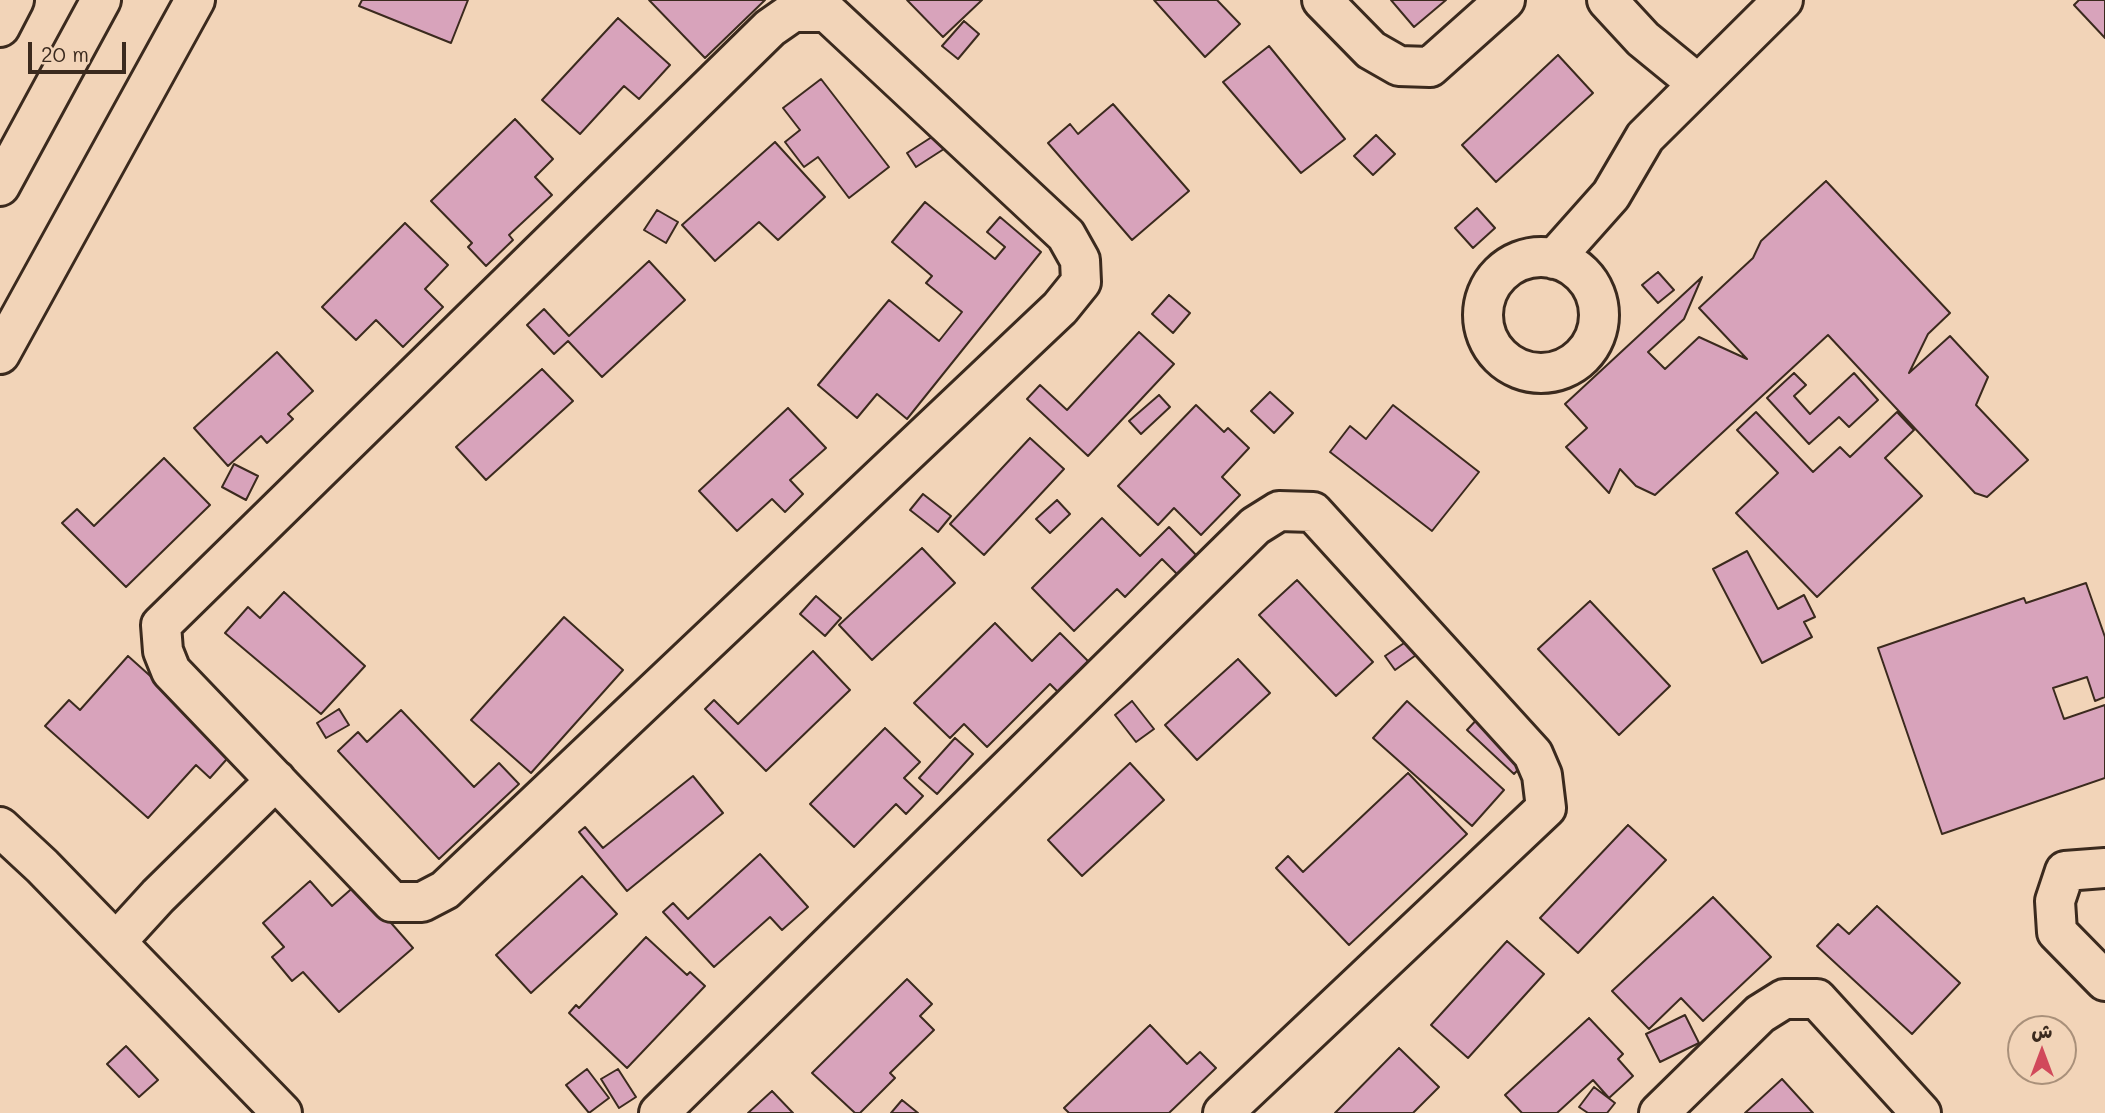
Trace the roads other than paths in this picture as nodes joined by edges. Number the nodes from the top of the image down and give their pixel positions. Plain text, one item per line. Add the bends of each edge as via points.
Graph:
1 (14, 0) edge
2 (101, 0) edge
3 (195, 0) edge
4 (1322, 0) edge
5 (1504, 0) edge
6 (1607, 0) edge
7 (1783, 0) edge
8 (0, 27) edge
9 (1698, 84) junction
10 (0, 186) edge
11 (1554, 259) dead end
12 (0, 354) edge
13 (276, 780) junction
14 (0, 827) edge
15 (2105, 867) edge
16 (116, 942) junction
17 (2105, 981) edge
18 (282, 1113) edge
19 (659, 1113) edge
20 (1223, 1113) edge
21 (1659, 1113) edge
22 (1921, 1113) edge

1 - 8 street
2 - 10 street
3 - 12 street
4 - 5 street via 1371,50 1399,66 1430,67
6 - 9 street via 1643,39
7 - 9 street
9 - 11 street via 1645,137 1611,195
13 - 13 street via 171,671 160,625 785,17 793,12 827,12 1066,235 1080,260 1081,282 1060,308 445,890 422,902 392,902
13 - 16 street
14 - 16 street
15 - 17 street via 2064,871 2055,901 2057,932
16 - 18 street
19 - 20 street via 1255,526 1279,511 1312,512 1532,754 1542,775 1546,808
21 - 22 street via 1760,1014 1784,999 1818,999

